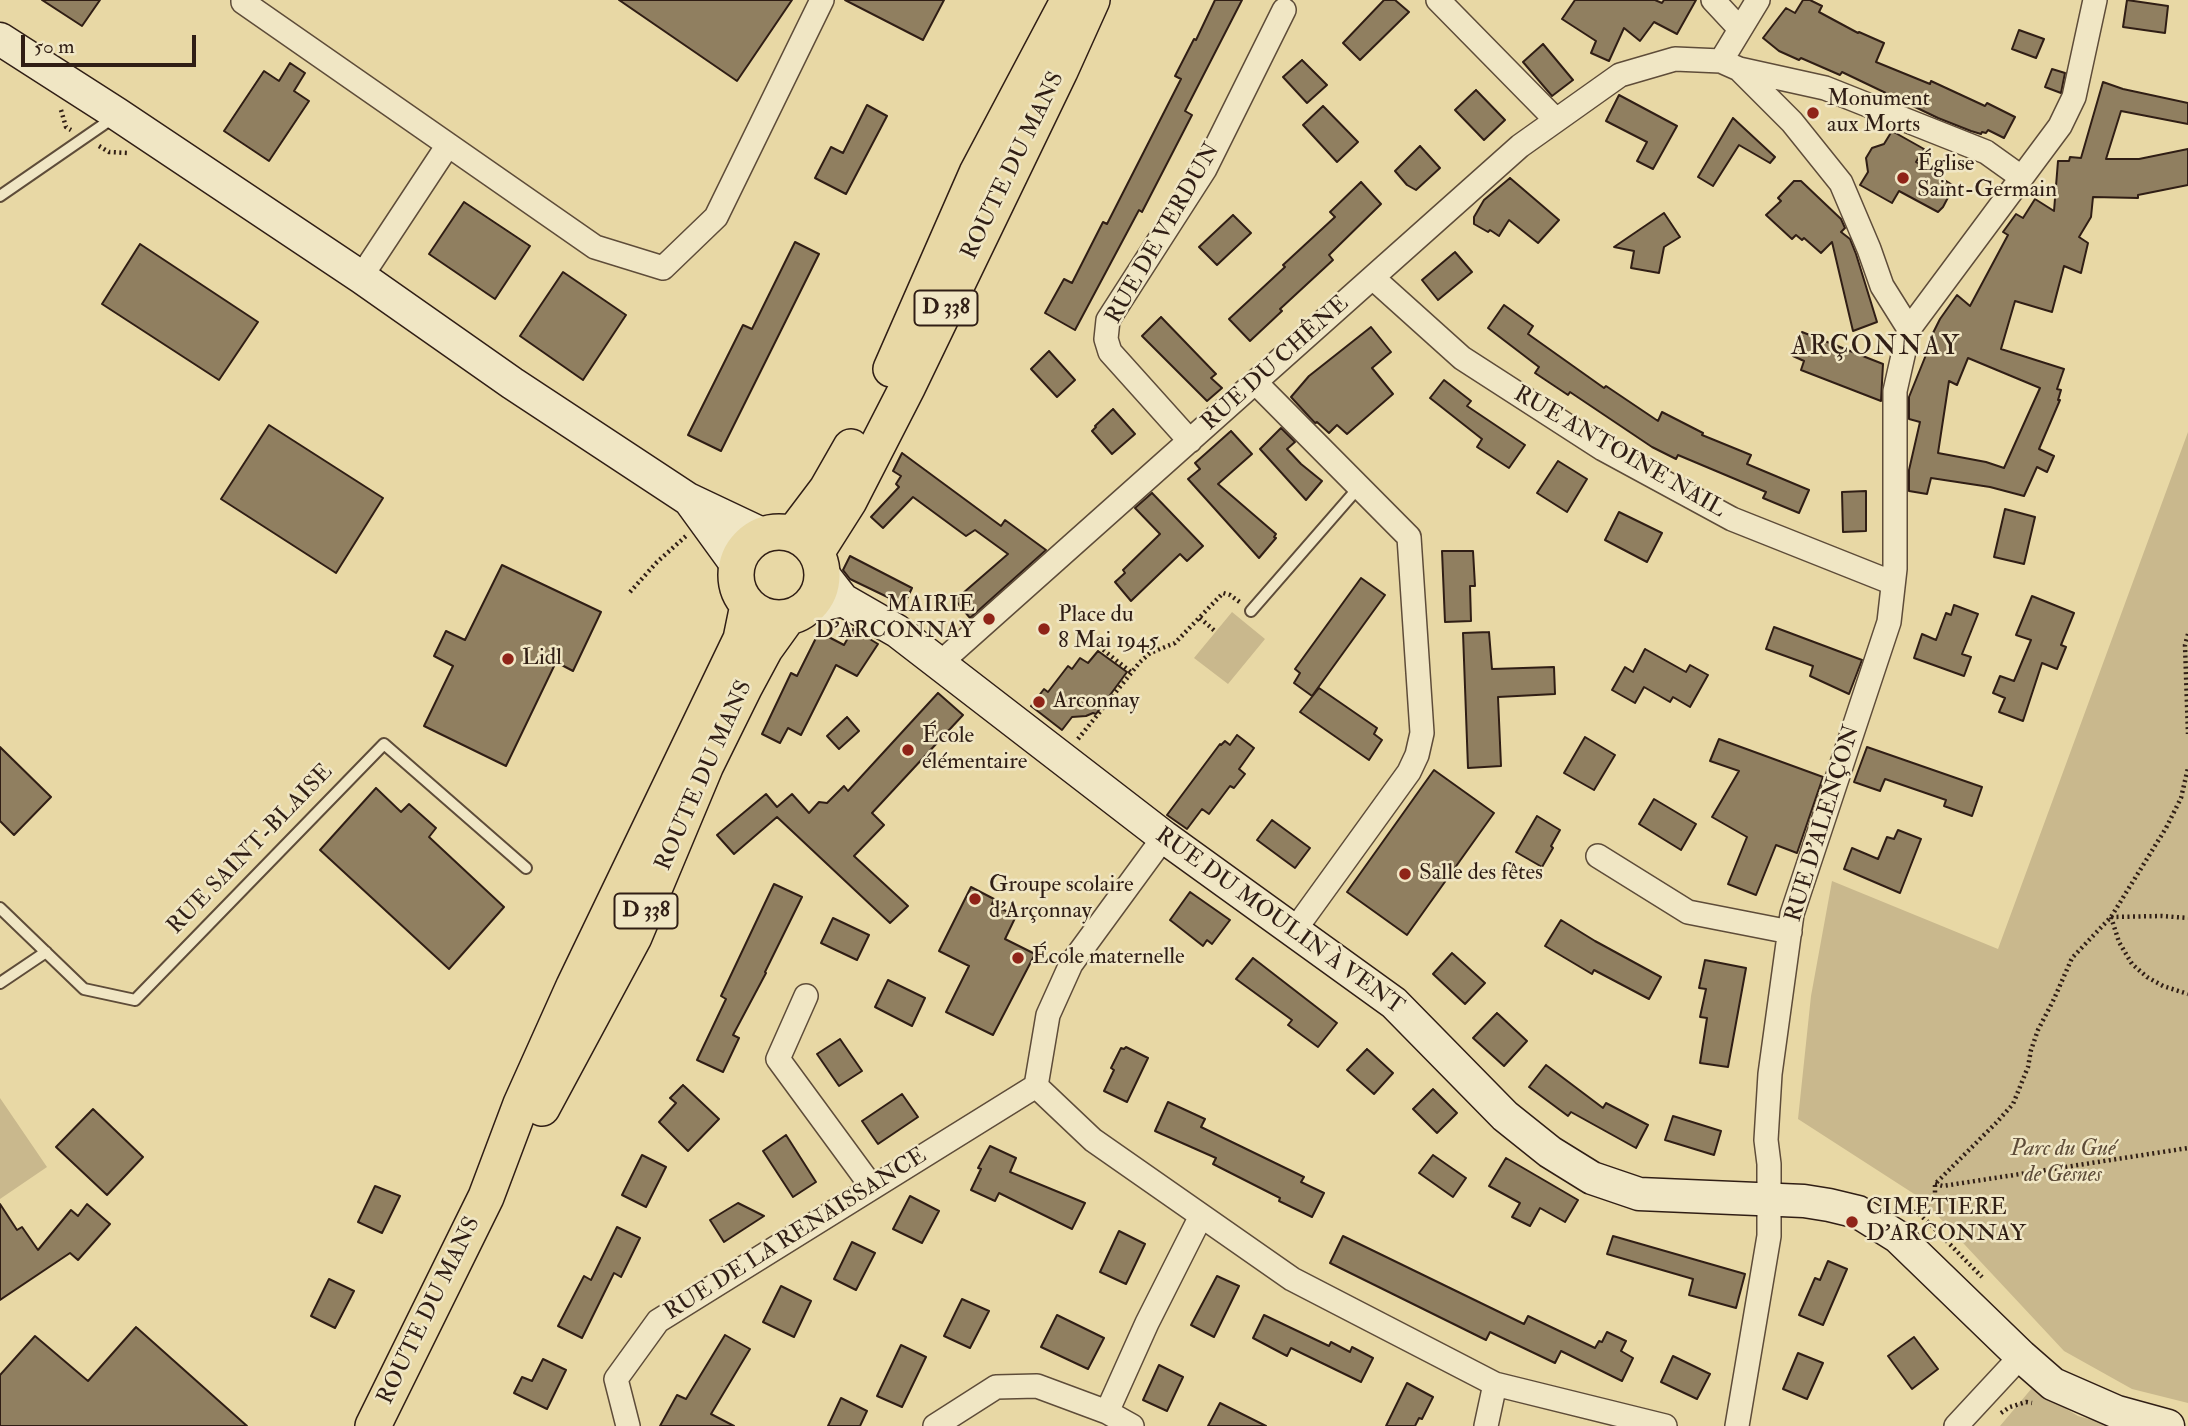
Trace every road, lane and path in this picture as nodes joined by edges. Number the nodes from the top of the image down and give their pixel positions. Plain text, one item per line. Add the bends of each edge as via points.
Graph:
1 (243, 0) edge
2 (822, 0) edge
3 (1068, 0) edge
4 (1092, 0) edge
5 (1438, 0) edge
6 (1713, 0) edge
7 (1758, 0) edge
8 (2095, 0) edge
9 (1284, 10) dead end
10 (1740, 29) junction
11 (0, 39) edge
12 (1730, 65) junction
13 (117, 114) junction
14 (1556, 120) junction
15 (448, 145) junction
16 (2021, 177) junction
17 (0, 196) edge
18 (361, 277) junction
19 (1373, 278) junction
20 (1909, 329) junction
21 (1255, 382) junction
22 (1190, 441) junction
23 (1359, 487) junction
24 (692, 513) junction
25 (798, 548) junction
26 (736, 564) junction
27 (1893, 583) junction
28 (630, 592) dead end
29 (843, 600) junction
30 (748, 605) junction
31 (1251, 611) joint
32 (796, 613) junction
33 (1200, 618) junction
34 (1216, 632) dead end
35 (2188, 634) edge
36 (1086, 636) dead end
37 (939, 663) junction
38 (1132, 673) junction
39 (2188, 734) edge
40 (1062, 758) junction
41 (2188, 768) edge
42 (1164, 837) junction
43 (1598, 856) dead end
44 (526, 868) dead end
45 (0, 908) edge
46 (2110, 917) junction
47 (2188, 918) edge
48 (1294, 931) junction
49 (1790, 932) junction
50 (46, 952) junction
51 (0, 983) edge
52 (2188, 994) edge
53 (806, 996) dead end
54 (1035, 1086) junction
55 (2188, 1148) edge
56 (1936, 1184) junction
57 (872, 1187) junction
58 (486, 1197) junction
59 (1768, 1201) junction
60 (1919, 1214) dead end
61 (1201, 1216) junction
62 (2021, 1356) junction
63 (1495, 1384) junction
64 (1107, 1412) junction
65 (373, 1426) edge
66 (628, 1426) edge
67 (935, 1426) edge
68 (1132, 1426) edge
69 (1486, 1426) edge
70 (1665, 1426) edge
71 (1737, 1426) edge
72 (1956, 1426) edge
73 (2168, 1426) edge

1 - 15 street
2 - 15 street via 716,216 663,268 595,247
3 - 25 main road, ROUTE DU MANS / D 338 via 978,173 890,371
4 - 25 main road, ROUTE DU MANS / D 338 via 849,500
5 - 14 street
6 - 10 street
7 - 10 street
8 - 16 street via 2074,97 2060,125
9 - 22 street, RUE DE VERDUN via 1205,169 1108,320 1110,352
10 - 12 street
11 - 13 street
12 - 14 street, RUE DU CHÊNE via 1675,60 1620,75
12 - 16 street, RUE DU CHÊNE via 1825,88 1986,152
12 - 20 street via 1792,122 1841,183 1882,286
13 - 17 lane
13 - 18 street
14 - 19 street, RUE DU CHÊNE via 1520,146
15 - 18 street
16 - 20 street
18 - 24 street
19 - 21 street, RUE DU CHÊNE
19 - 27 street, RUE ANTOINE NAIL via 1462,358 1603,449 1732,519
20 - 27 street, RUE D'ALENÇON via 1895,391
21 - 22 street, RUE DU CHÊNE
21 - 23 street
22 - 37 street, RUE DU CHÊNE
23 - 31 lane
23 - 48 street via 1409,537 1422,733 1409,772
24 - 25 street
24 - 26 street
24 - 28 path
25 - 26 main road via 745,546
25 - 29 street, RUE DU MOULIN À VENT
25 - 32 main road via 820,587 814,599
26 - 30 main road via 739,593
27 - 49 street, RUE D'ALENÇON via 1889,622 1792,914
29 - 32 street
29 - 37 street, RUE DU MOULIN À VENT via 897,631
30 - 32 main road via 774,617
30 - 58 main road, ROUTE DU MANS / D 338 via 741,639 574,986
31 - 33 path via 1223,593
32 - 58 main road, ROUTE DU MANS / D 338 via 765,649 706,765 634,937 536,1119
33 - 34 path
33 - 38 path via 1175,643 1150,653
35 - 39 path
36 - 38 path
37 - 40 street, RUE DU MOULIN À VENT
38 - 40 path
40 - 42 street, RUE DU MOULIN À VENT
41 - 46 path via 2166,828
42 - 48 street, RUE DU MOULIN À VENT
42 - 54 street via 1071,964 1048,1015
43 - 49 street via 1688,912
44 - 50 lane, RUE SAINT-BLAISE via 384,744 135,1000 84,989
45 - 50 lane, RUE SAINT-BLAISE
46 - 47 path
46 - 52 path via 2132,964 2163,986
46 - 56 path via 2072,958 2038,1030 2012,1104
48 - 59 street, RUE DU MOULIN À VENT via 1394,1003 1505,1116 1592,1178 1639,1194
49 - 59 street, RUE D'ALENÇON via 1770,1074
50 - 51 lane
53 - 57 street via 778,1059
54 - 57 street, RUE DE LA RENAISSANCE
54 - 61 street via 1093,1140
55 - 56 path
56 - 60 path via 1936,1196
57 - 66 street, RUE DE LA RENAISSANCE via 657,1321 616,1380
58 - 65 main road, ROUTE DU MANS / D 338
59 - 62 street, RUE DU MOULIN À VENT via 1804,1201 1858,1212 1898,1237
59 - 71 street, RUE D'ALENÇON via 1767,1253
61 - 63 street via 1292,1279
61 - 64 street
62 - 72 street
62 - 73 street, RUE DU MOULIN À VENT via 2053,1384 2117,1412
63 - 69 street
63 - 70 street
64 - 67 street via 1037,1386 996,1388
64 - 68 street

